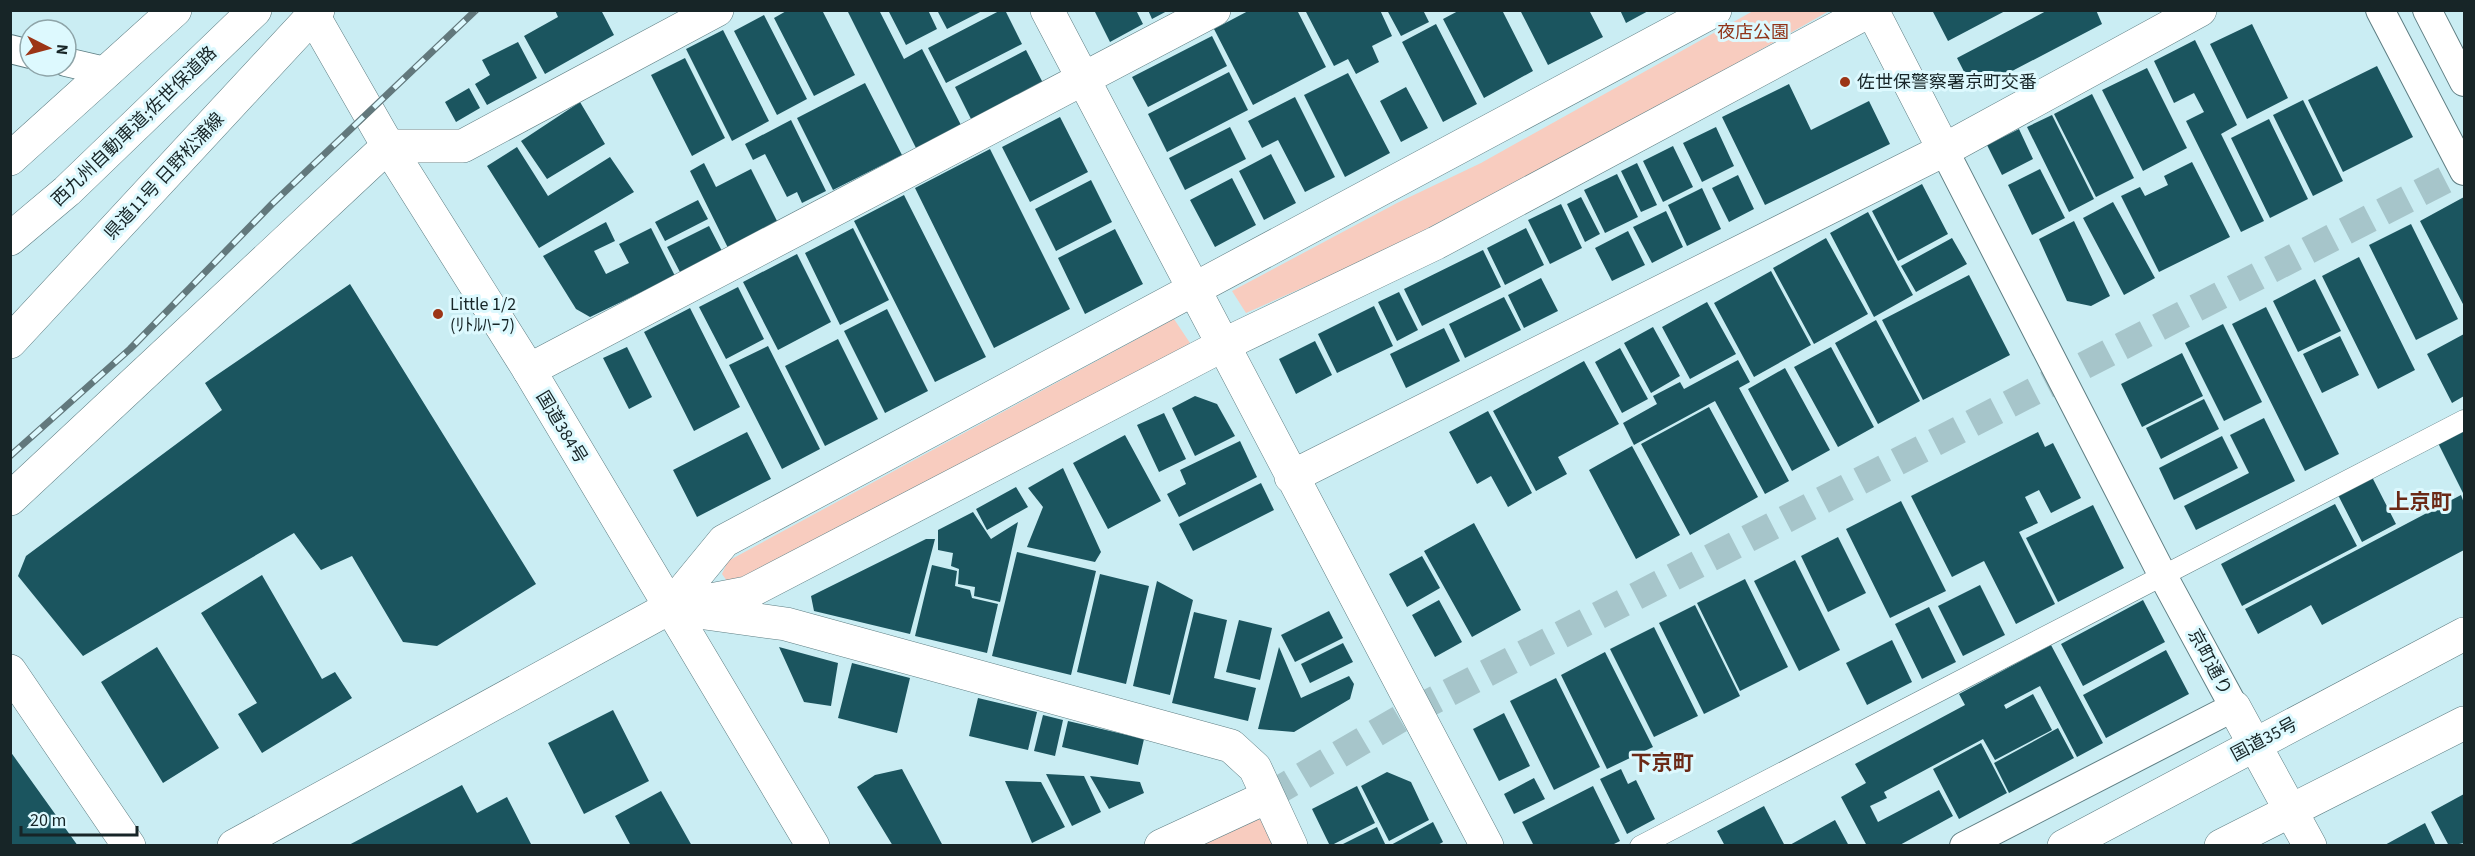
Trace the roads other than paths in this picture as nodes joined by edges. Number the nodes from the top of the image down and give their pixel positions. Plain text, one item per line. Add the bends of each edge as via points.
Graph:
1 (175, 10) edge
2 (255, 10) edge
3 (717, 10) edge
4 (1047, 10) edge
5 (1214, 10) edge
6 (1714, 10) edge
7 (1871, 10) edge
8 (2200, 10) edge
9 (2380, 10) edge
10 (2427, 10) edge
11 (314, 12) edge
12 (78, 65) edge
13 (109, 72) junction
14 (1084, 80) junction
15 (2464, 82) edge
16 (388, 146) junction
17 (1944, 150) junction
18 (10, 159) edge
19 (2464, 171) edge
20 (10, 239) edge
21 (1193, 290) junction
22 (10, 342) edge
23 (1223, 345) junction
24 (529, 370) junction
25 (2464, 420) edge
26 (1291, 477) junction
27 (10, 499) edge
28 (2163, 576) junction
29 (669, 608) junction
30 (2464, 634) edge
31 (10, 671) edge
32 (2234, 707) junction
33 (2464, 723) edge
34 (2253, 745) junction
35 (1267, 797) junction
36 (2291, 810) junction
37 (2306, 844) edge
38 (129, 846) edge
39 (234, 846) edge
40 (813, 846) edge
41 (1161, 846) edge
42 (1291, 846) edge
43 (1487, 846) edge
44 (1640, 846) edge
45 (1964, 846) edge
46 (2064, 846) edge
47 (2221, 846) edge

1 - 13 main road
2 - 20 main road, 西九州自動車道;佐世保道路 via 67,191
3 - 16 main road via 463,146
4 - 14 main road
5 - 14 main road
6 - 21 main road
7 - 17 main road
7 - 23 main road via 1436,243
8 - 17 main road
9 - 19 street
10 - 15 street
11 - 16 main road, 国道384号
11 - 22 main road, 県道11号 日野松浦線
12 - 13 street
13 - 18 main road
14 - 21 main road
14 - 24 main road
16 - 24 main road, 国道384号
16 - 27 main road
17 - 26 main road
17 - 28 street, 京町通り
21 - 23 main road
21 - 29 main road via 724,541
23 - 26 main road
23 - 29 main road via 747,593
24 - 29 main road, 国道384号
25 - 28 lane
26 - 43 main road
28 - 32 street, 京町通り
28 - 44 lane
29 - 35 main road via 786,624 1231,746 1255,768
29 - 39 main road
29 - 40 main road, 国道384号
30 - 34 main road, 国道35号
31 - 38 main road
32 - 34 main road
32 - 45 street, 京町通り
33 - 36 main road
34 - 36 main road
34 - 46 main road, 国道35号
35 - 41 main road
35 - 42 main road
36 - 37 main road
36 - 47 main road

